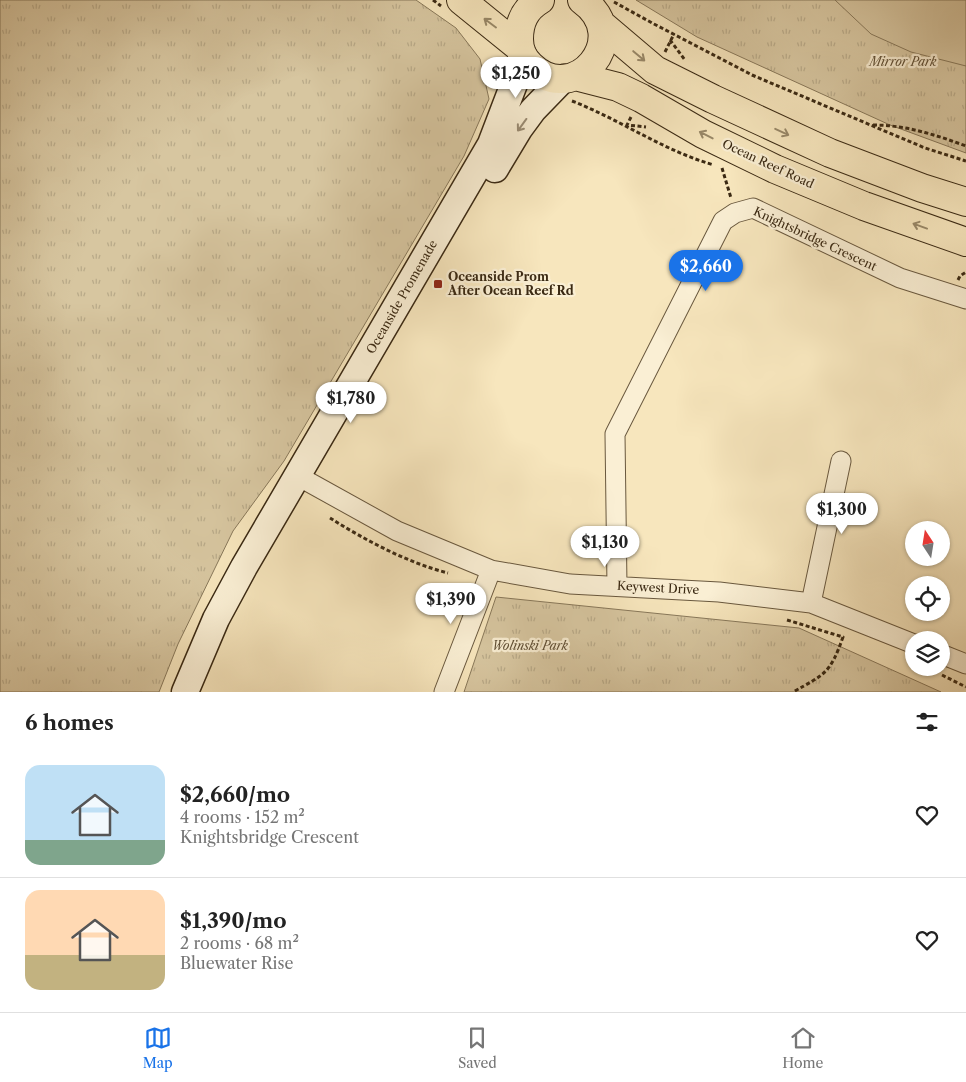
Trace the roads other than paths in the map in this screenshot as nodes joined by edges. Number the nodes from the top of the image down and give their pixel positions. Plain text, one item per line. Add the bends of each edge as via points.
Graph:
1 (461, 0) edge
2 (540, 0) edge
3 (582, 0) edge
4 (602, 25) junction
5 (521, 51) junction
6 (569, 84) junction
7 (966, 202) edge
8 (966, 242) edge
9 (966, 299) edge
10 (841, 460) dead end
11 (303, 479) junction
12 (491, 570) junction
13 (617, 586) junction
14 (811, 603) junction
15 (905, 640) edge
16 (950, 663) edge
17 (966, 664) edge
18 (185, 692) edge
19 (200, 692) edge
20 (444, 692) edge

5 -> 1 main road
2 - 5 main road via 520,23
3 - 4 main road via 596,13
4 - 6 main road via 603,42 599,55 592,66
4 -> 7 main road via 655,70 713,99 830,153
5 - 6 main road, Ocean Reef Road via 528,63 542,74
5 - 11 main road, Oceanside Promenade via 517,76 491,144
8 -> 6 main road, Ocean Reef Road via 864,206 775,169 618,87
6 -> 11 main road, Oceanside Promenade via 533,110 518,129
9 - 13 street, Knightsbridge Crescent via 900,278 753,208 735,213 723,221 616,434
10 - 14 street
11 - 12 street, Keywest Drive via 396,531
11 - 18 main road, Oceanside Promenade via 244,567 216,619
11 - 19 main road, Oceanside Promenade via 236,611
12 - 13 street, Keywest Drive via 570,584
12 - 20 street
13 - 14 street, Keywest Drive via 719,592
14 - 15 street, Keywest Drive
16 - 17 street

